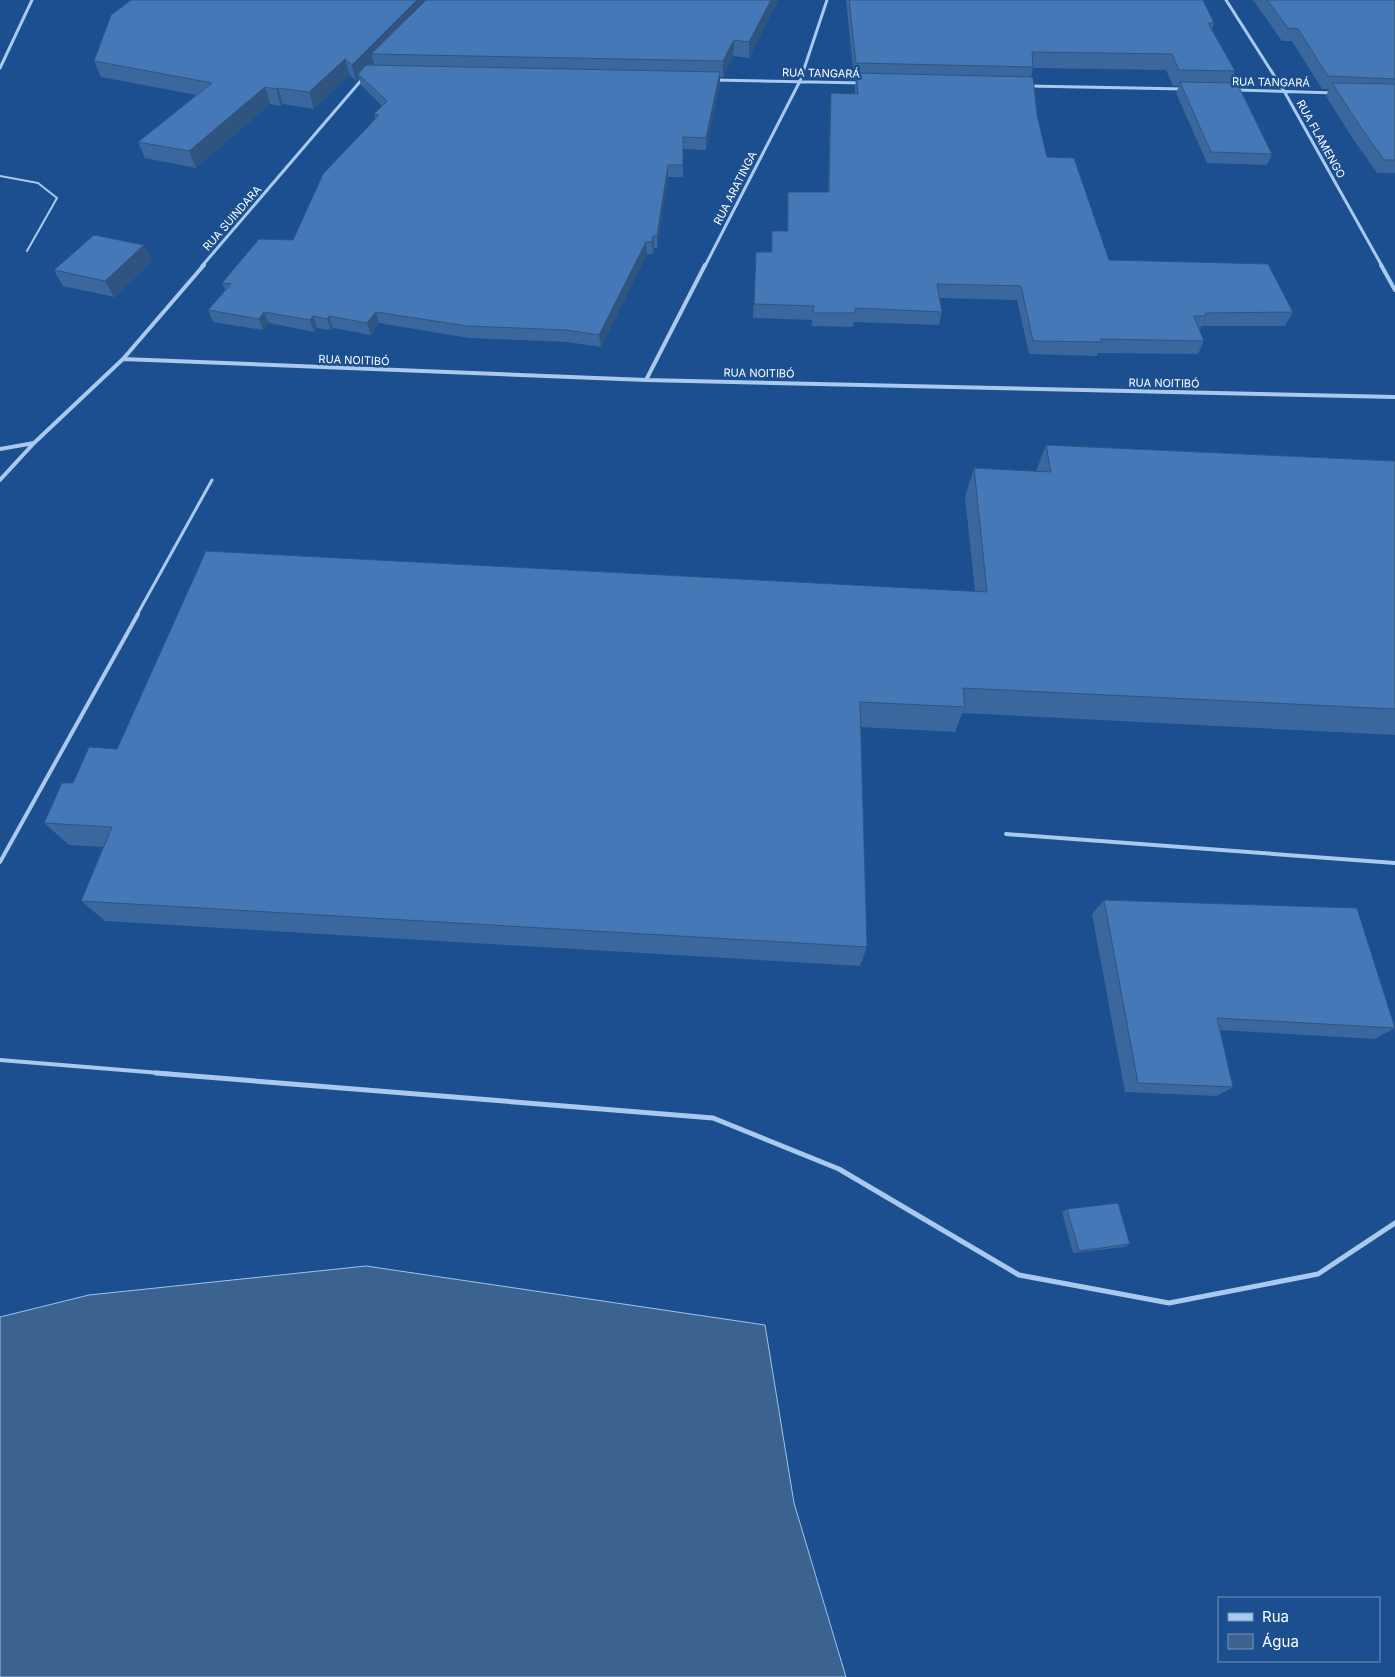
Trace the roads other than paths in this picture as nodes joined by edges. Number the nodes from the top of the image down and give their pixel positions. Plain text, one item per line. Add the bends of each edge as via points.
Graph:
1 (32, 0) edge
2 (827, 0) edge
3 (1226, 0) edge
4 (0, 68) edge
5 (367, 73) edge
6 (711, 80) edge
7 (800, 81) junction
8 (869, 83) edge
9 (1027, 86) edge
10 (1185, 89) edge
11 (1235, 90) edge
12 (1284, 91) junction
13 (1340, 93) edge
14 (0, 176) edge
15 (28, 251) dead end
16 (1395, 290) edge
17 (123, 359) junction
18 (646, 380) junction
19 (1395, 397) edge
20 (34, 443) junction
21 (0, 449) edge
22 (0, 480) edge
23 (212, 480) dead end
24 (1006, 834) dead end
25 (0, 862) edge
26 (1395, 863) edge
27 (0, 1060) edge
28 (1395, 1223) edge

1 - 4 street
2 - 7 street, RUA ARATINGA
3 - 12 street, RUA FLAMENGO
5 - 17 street, RUA SUINDARA
6 - 7 street, RUA TANGARÁ
7 - 8 street, RUA TANGARÁ
7 - 18 street, RUA ARATINGA
9 - 10 street
11 - 12 street, RUA TANGARÁ
12 - 13 street, RUA TANGARÁ
12 - 16 street, RUA FLAMENGO
14 - 15 lane via 38,183 57,198
17 - 18 street, RUA NOITIBÓ
17 - 20 street, RUA SUINDARA
18 - 19 street, RUA NOITIBÓ
20 - 21 street
20 - 22 street, RUA SUINDARA
23 - 25 lane
24 - 26 lane
27 - 28 lane via 713,1118 839,1169 1019,1275 1169,1302 1318,1274

